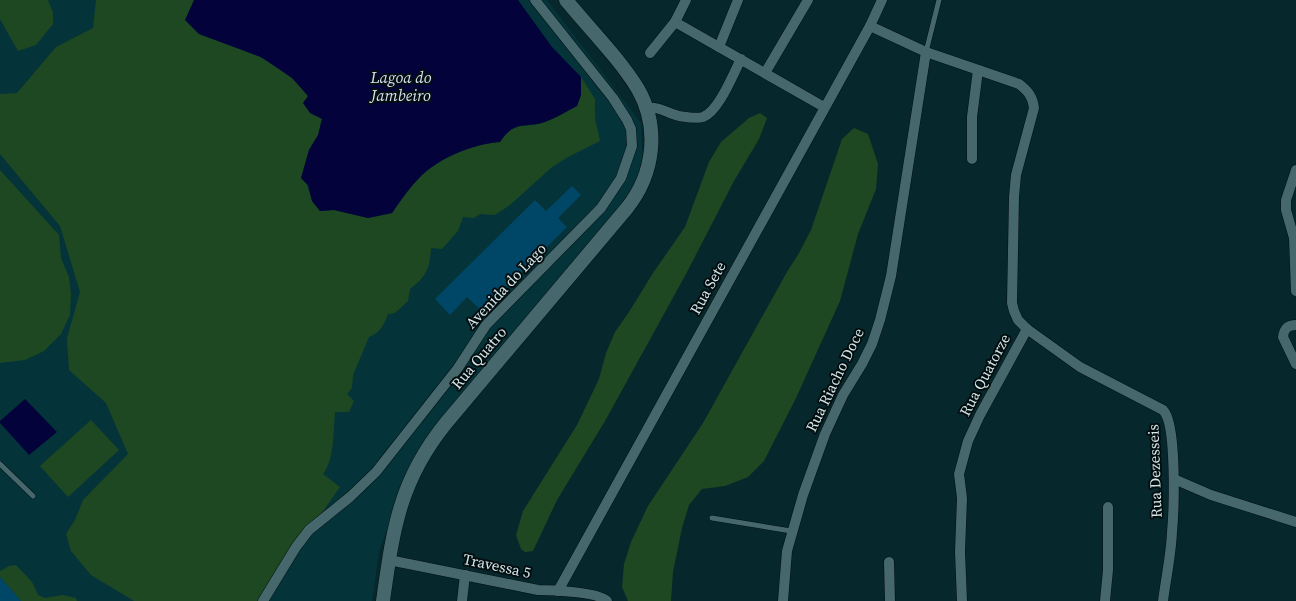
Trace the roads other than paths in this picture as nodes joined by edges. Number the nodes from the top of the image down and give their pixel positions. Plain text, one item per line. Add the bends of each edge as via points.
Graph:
1 (535, 0) edge
2 (566, 0) edge
3 (738, 0) edge
4 (808, 0) edge
5 (882, 0) edge
6 (940, 0) edge
7 (683, 1) edge
8 (675, 22) junction
9 (870, 26) junction
10 (719, 46) junction
11 (926, 52) junction
12 (650, 53) dead end
13 (741, 59) junction
14 (978, 70) junction
15 (765, 73) junction
16 (824, 107) junction
17 (646, 108) junction
18 (972, 159) dead end
19 (1296, 170) edge
20 (1296, 291) edge
21 (1296, 325) edge
22 (1027, 329) junction
23 (1296, 364) edge
24 (0, 464) edge
25 (1174, 479) junction
26 (33, 496) dead end
27 (1108, 506) dead end
28 (712, 518) dead end
29 (1296, 522) edge
30 (791, 531) junction
31 (389, 560) junction
32 (889, 562) dead end
33 (465, 575) junction
34 (538, 590) junction
35 (558, 590) junction
36 (603, 599) edge
37 (263, 601) edge
38 (383, 601) edge
39 (462, 601) edge
40 (537, 601) edge
41 (783, 601) edge
42 (890, 601) edge
43 (962, 601) edge
44 (1106, 601) edge
45 (1163, 601) edge

1 - 37 street, Avenida do Lago via 627,120 632,146 621,178 601,208 486,325 458,368 376,472 309,530
2 - 17 main road, Rua Quatro via 625,70
3 - 10 street
4 - 15 street
5 - 9 street, Rua Sete
6 - 11 lane
7 - 8 street
8 - 10 street
8 - 12 street
9 - 11 street
9 - 16 street, Rua Sete
10 - 13 street
11 - 14 street
11 - 30 street, Rua Riacho Doce via 892,276 880,320 865,357 825,434
13 - 15 street
13 - 17 street via 716,106 703,117 688,118 655,107
14 - 18 street via 972,117
14 - 22 street, Rua Quatorze via 1019,84 1034,101 1016,174 1014,197 1012,304 1018,320
15 - 16 street
16 - 35 street, Rua Sete
17 - 31 main road, Rua Quatro via 652,147 647,173 635,198 428,446 402,500
19 - 20 street via 1286,200 1294,238
21 - 23 street via 1286,328 1283,337
22 - 25 street, Rua Dezesseis via 1080,367 1166,412 1171,430
22 - 43 street, Rua Quatorze via 980,415 958,474 962,498
24 - 26 lane
25 - 29 street via 1211,495
25 - 45 street, Rua Dezesseis via 1172,532
27 - 44 street
28 - 30 lane
30 - 41 street, Rua Riacho Doce via 786,551
31 - 33 street, Travessa 5
31 - 38 main road, Rua Quatro
32 - 42 street
33 - 34 street, Travessa 5
33 - 39 street
34 - 35 street, Travessa 5
34 - 40 street
35 - 36 street, Travessa 5

